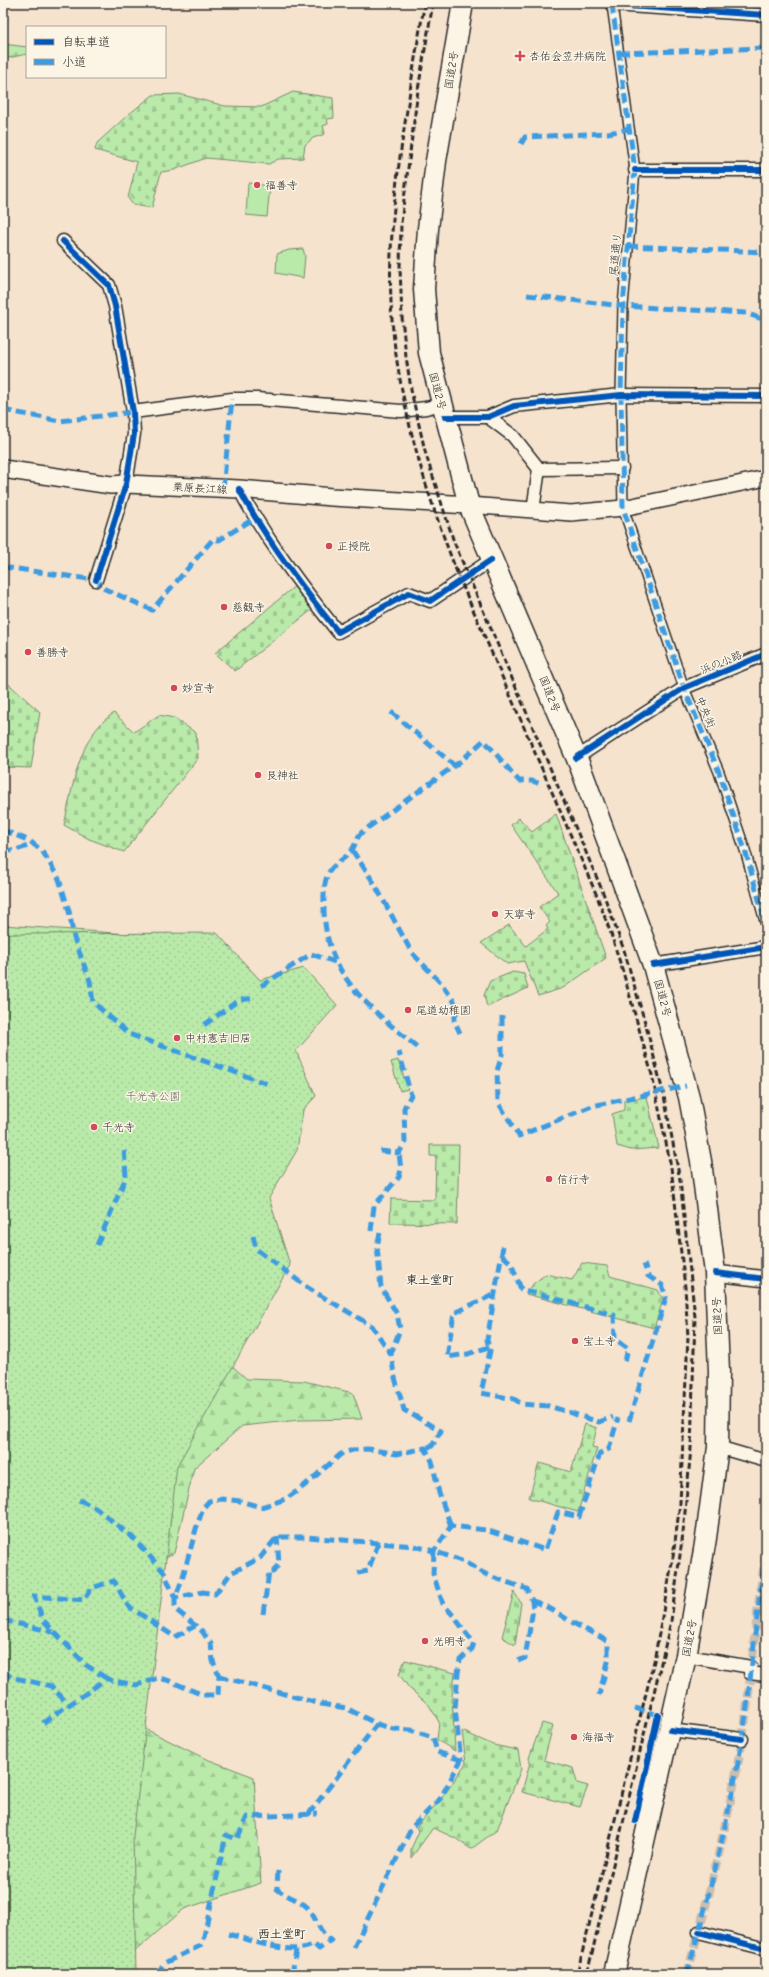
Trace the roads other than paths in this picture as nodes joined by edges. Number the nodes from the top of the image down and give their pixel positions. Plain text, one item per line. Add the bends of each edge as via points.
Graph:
1 (462, 3) edge
2 (612, 4) edge
3 (766, 14) edge
4 (635, 170) junction
5 (766, 170) edge
6 (63, 241) dead end
7 (621, 395) junction
8 (766, 396) edge
9 (443, 410) junction
10 (133, 412) junction
11 (488, 417) junction
12 (622, 468) junction
13 (3, 469) edge
14 (539, 469) junction
15 (766, 478) edge
16 (126, 484) junction
17 (240, 490) junction
18 (469, 505) junction
19 (623, 508) junction
20 (532, 510) junction
21 (491, 560) junction
22 (96, 580) dead end
23 (766, 654) edge
24 (684, 688) junction
25 (576, 758) junction
26 (766, 925) edge
27 (766, 947) edge
28 (654, 965) junction
29 (715, 1273) junction
30 (766, 1279) edge
31 (718, 1447) junction
32 (766, 1461) edge
33 (686, 1656) junction
34 (766, 1675) edge
35 (670, 1730) junction
36 (742, 1739) dead end
37 (699, 1932) dead end
38 (766, 1949) edge
39 (614, 1974) edge

1 - 9 highway, 国道2号 via 434,181 425,257 424,296 429,353
2 - 3 street
2 - 4 street, 尾道通り
4 - 5 street
4 - 7 street, 尾道通り via 623,306
6 - 10 street via 109,285
7 - 8 street
7 - 11 street via 514,406
7 - 12 street, 尾道通り
9 - 10 street via 401,410 257,398
9 - 11 street
9 - 18 highway, 国道2号
10 - 16 street via 134,434
11 - 14 street via 512,436
12 - 14 street
12 - 19 street, 尾道通り
13 - 16 main road, 栗原長江線 via 111,485
14 - 20 street
15 - 19 street
16 - 17 main road, 栗原長江線
16 - 22 street
17 - 18 main road, 栗原長江線
17 - 21 street via 254,518 338,632 409,593 430,601
18 - 20 street
18 - 21 highway, 国道2号
19 - 20 street via 571,513
19 - 24 street, 中央街
21 - 25 highway, 国道2号 via 540,669
23 - 24 street, 浜の小路
24 - 25 street, 浜の小路
24 - 26 street, 中央街 via 719,772
25 - 28 highway, 国道2号 via 600,815
27 - 28 street
28 - 29 highway, 国道2号 via 689,1097 701,1161
29 - 30 street
29 - 31 highway, 国道2号 via 719,1353
31 - 32 street
31 - 33 highway, 国道2号
33 - 34 street
33 - 35 highway, 国道2号
35 - 36 street
35 - 39 highway, 国道2号
37 - 38 street

